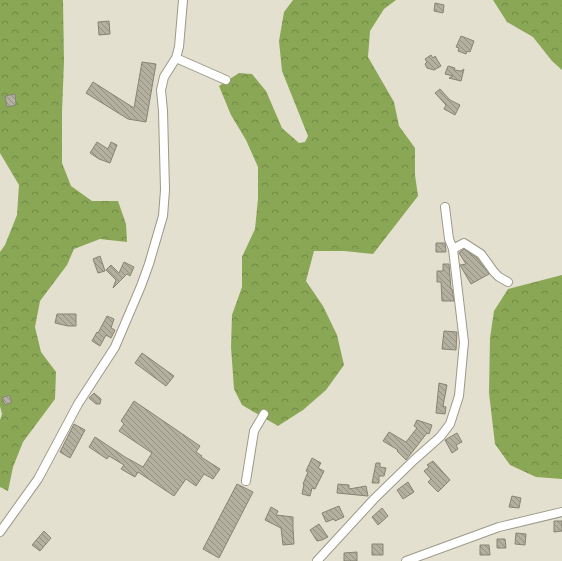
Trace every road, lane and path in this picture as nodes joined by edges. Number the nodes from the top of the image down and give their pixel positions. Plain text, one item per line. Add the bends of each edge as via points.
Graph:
1 (183, 0) edge
2 (176, 58) junction
3 (226, 80) dead end
4 (445, 207) dead end
5 (453, 248) junction
6 (508, 282) dead end
7 (264, 414) dead end
8 (246, 482) dead end
9 (562, 512) edge
10 (0, 532) edge
11 (317, 561) edge
12 (406, 561) edge

1 - 2 street
2 - 3 street
2 - 10 street via 164,77 161,90 165,190 162,216 141,286 115,347 74,411 38,479
4 - 5 street via 449,239
5 - 6 street via 464,242 469,244 481,254 499,277
5 - 11 street via 464,342 459,396 450,424 440,437 374,499
7 - 8 street via 254,431
9 - 12 street via 499,527

